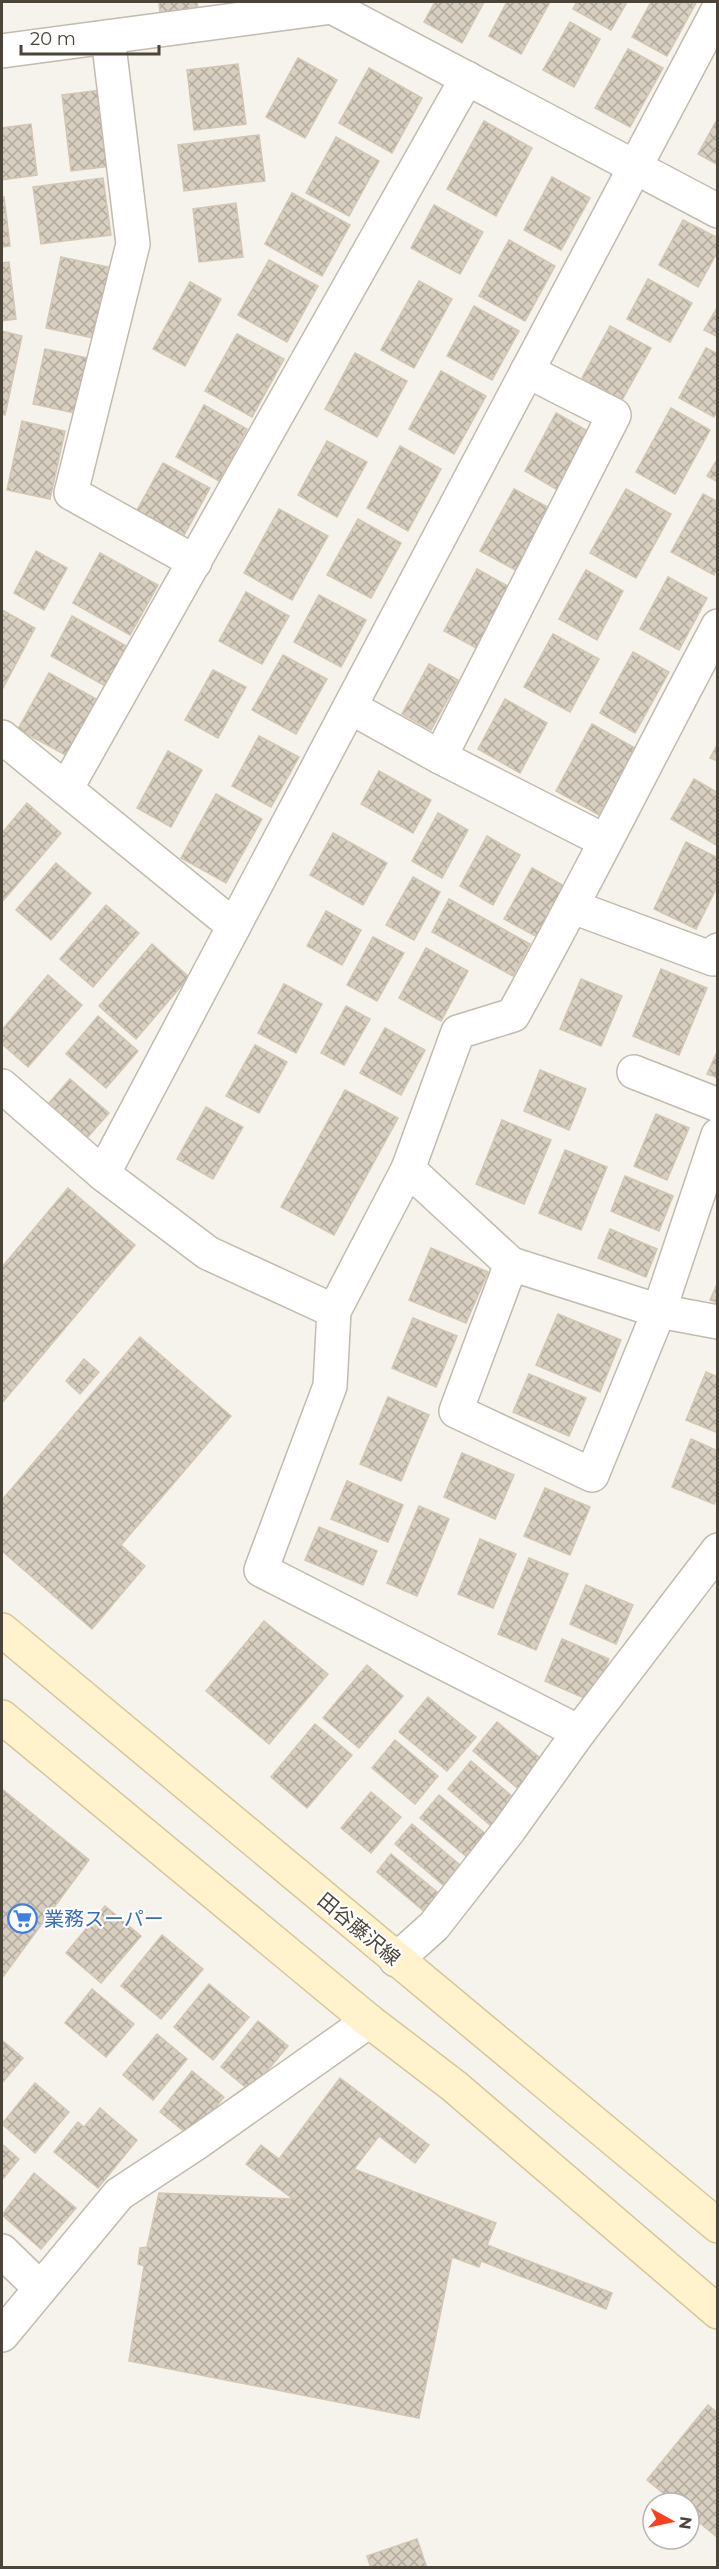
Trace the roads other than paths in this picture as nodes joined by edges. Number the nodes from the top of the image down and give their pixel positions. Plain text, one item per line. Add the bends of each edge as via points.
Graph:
1 (717, 10) edge
2 (108, 36) junction
3 (2, 51) edge
4 (467, 78) junction
5 (635, 167) junction
6 (717, 211) edge
7 (527, 371) junction
8 (195, 562) junction
9 (717, 626) edge
10 (350, 707) junction
11 (2, 737) edge
12 (440, 757) junction
13 (66, 789) junction
14 (605, 840) junction
15 (573, 907) junction
16 (234, 926) junction
17 (717, 950) edge
18 (634, 1072) dead end
19 (2, 1086) edge
20 (717, 1105) edge
21 (717, 1135) edge
22 (408, 1169) junction
23 (103, 1174) junction
24 (511, 1264) junction
25 (334, 1311) junction
26 (659, 1311) junction
27 (717, 1323) edge
28 (717, 1550) edge
29 (2, 1630) edge
30 (2, 1717) edge
31 (579, 1732) junction
32 (396, 1960) junction
33 (369, 2021) junction
34 (717, 2226) edge
35 (2, 2251) edge
36 (40, 2288) junction
37 (717, 2312) edge
38 (2, 2335) edge

1 - 5 street
2 - 3 street
2 - 4 street via 332,7
2 - 8 street via 133,244 71,493
4 - 5 street
4 - 8 street
5 - 6 street
5 - 7 street
7 - 10 street
7 - 12 street via 614,415
8 - 13 street
9 - 14 street
10 - 12 street
10 - 16 street
11 - 13 street
12 - 14 street
13 - 16 street
14 - 15 street
15 - 17 street via 713,959
15 - 22 street via 513,1015 459,1032
16 - 23 street
18 - 20 street
19 - 23 street
21 - 26 street
22 - 24 street
22 - 25 street
23 - 25 street via 208,1253
24 - 26 street
24 - 26 street via 456,1411 592,1475
25 - 31 street via 330,1386 261,1570
26 - 27 street
28 - 31 street
29 - 32 main road, 田谷藤沢線
30 - 33 main road
31 - 32 street via 510,1830 434,1926
32 - 34 main road, 田谷藤沢線
33 - 36 street via 119,2194
33 - 37 main road via 454,2086
35 - 36 street
36 - 38 street

